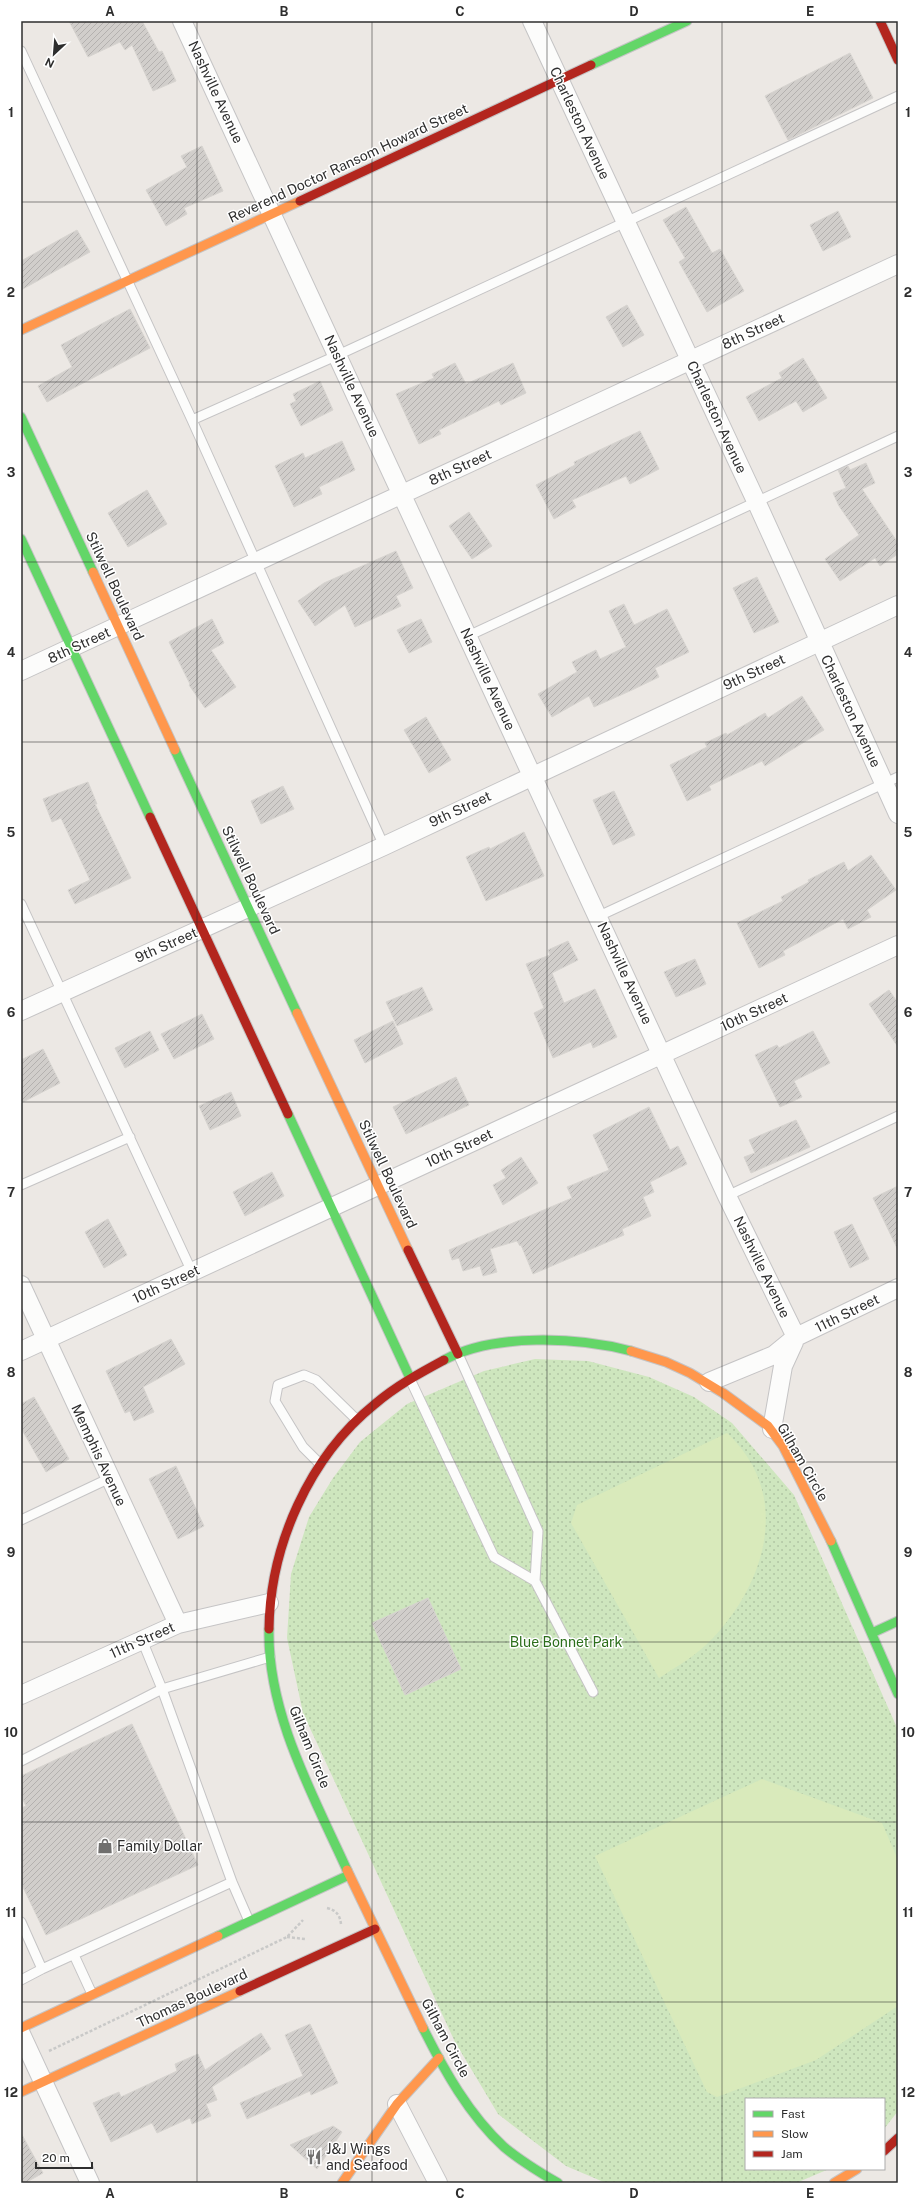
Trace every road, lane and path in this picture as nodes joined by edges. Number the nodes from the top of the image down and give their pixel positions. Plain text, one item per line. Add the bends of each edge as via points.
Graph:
1 (182, 21) edge
2 (532, 21) edge
3 (688, 21) edge
4 (880, 21) edge
5 (21, 51) edge
6 (898, 60) edge
7 (560, 80) junction
8 (898, 96) edge
9 (272, 214) junction
10 (627, 223) junction
11 (898, 264) edge
12 (128, 280) junction
13 (21, 330) edge
14 (338, 355) junction
15 (691, 361) junction
16 (21, 417) edge
17 (192, 420) junction
18 (898, 436) edge
19 (403, 494) junction
20 (756, 501) junction
21 (21, 539) edge
22 (257, 561) junction
23 (898, 605) edge
24 (118, 626) junction
25 (468, 636) junction
26 (819, 642) junction
27 (71, 648) junction
28 (21, 671) edge
29 (533, 775) junction
30 (891, 780) edge
31 (898, 814) edge
32 (384, 846) junction
33 (21, 904) edge
34 (248, 908) junction
35 (599, 916) junction
36 (202, 929) junction
37 (898, 944) edge
38 (62, 992) junction
39 (21, 1011) edge
40 (662, 1054) junction
41 (898, 1116) edge
42 (130, 1137) junction
43 (21, 1185) edge
44 (377, 1185) junction
45 (727, 1196) junction
46 (331, 1207) junction
47 (192, 1272) junction
48 (21, 1285) edge
49 (898, 1288) edge
50 (796, 1337) junction
51 (46, 1339) junction
52 (21, 1351) edge
53 (458, 1354) junction
54 (410, 1378) junction
55 (709, 1382) junction
56 (357, 1420) junction
57 (772, 1429) junction
58 (320, 1464) junction
59 (110, 1478) junction
60 (21, 1520) edge
61 (535, 1581) junction
62 (269, 1603) junction
63 (898, 1621) edge
64 (178, 1624) junction
65 (872, 1633) junction
66 (142, 1640) junction
67 (271, 1656) junction
68 (162, 1689) junction
69 (897, 1690) edge
70 (593, 1692) dead end
71 (21, 1695) edge
72 (21, 1761) edge
73 (349, 1875) junction
74 (232, 1882) junction
75 (322, 1907) dead end
76 (308, 1915) dead end
77 (249, 1921) junction
78 (21, 1922) edge
79 (339, 1929) dead end
80 (375, 1929) junction
81 (287, 1937) junction
82 (311, 1939) dead end
83 (74, 1954) junction
84 (42, 1969) junction
85 (21, 1980) edge
86 (92, 1994) junction
87 (21, 2028) edge
88 (21, 2034) edge
89 (439, 2058) junction
90 (32, 2059) junction
91 (43, 2082) junction
92 (21, 2092) edge
93 (397, 2104) junction
94 (898, 2138) edge
95 (885, 2150) edge
96 (856, 2170) edge
97 (549, 2181) edge
98 (840, 2182) edge
99 (90, 2183) edge
100 (342, 2183) edge
101 (438, 2183) edge

1 - 9 street, Nashville Avenue
2 - 7 street, Charleston Avenue
3 - 7 main road, Reverend Doctor Ransom Howard Street
4 - 6 main road
5 - 12 lane
7 - 9 main road, Reverend Doctor Ransom Howard Street
7 - 10 street, Charleston Avenue
8 - 10 lane
9 - 12 main road, Reverend Doctor Ransom Howard Street
9 - 14 street, Nashville Avenue
10 - 14 lane
10 - 15 street, Charleston Avenue
11 - 15 street, 8th Street
12 - 13 main road, Reverend Doctor Ransom Howard Street
12 - 17 lane
14 - 17 lane
14 - 19 street, Nashville Avenue
15 - 19 street, 8th Street
15 - 20 street, Charleston Avenue
16 - 24 main road, Stilwell Boulevard
17 - 22 lane
18 - 20 lane
19 - 22 street, 8th Street
19 - 25 street, Nashville Avenue
20 - 25 lane
20 - 26 street, Charleston Avenue
21 - 27 main road
22 - 24 street, 8th Street
22 - 32 lane
23 - 26 street, 9th Street
24 - 27 street, 8th Street
24 - 34 main road, Stilwell Boulevard
25 - 29 street, Nashville Avenue
26 - 29 street, 9th Street
26 - 30 street, Charleston Avenue
27 - 28 street, 8th Street
27 - 36 main road
29 - 32 street, 9th Street
29 - 35 street, Nashville Avenue
30 - 31 street, Charleston Avenue
30 - 35 lane
32 - 34 street, 9th Street
33 - 38 lane
34 - 36 street, 9th Street
34 - 44 main road, Stilwell Boulevard
35 - 40 street, Nashville Avenue
36 - 38 street, 9th Street
36 - 46 main road
37 - 40 street, 10th Street
38 - 39 street, 9th Street
38 - 42 lane
40 - 44 street, 10th Street
40 - 45 street, Nashville Avenue
41 - 45 lane
42 - 43 lane
42 - 47 lane
44 - 46 street, 10th Street
44 - 53 main road, Stilwell Boulevard
45 - 50 street, Nashville Avenue
46 - 47 street, 10th Street
46 - 54 main road
47 - 51 street, 10th Street
48 - 51 street, Memphis Avenue
49 - 50 street, 11th Street
50 - 55 street, 11th Street via 774,1356
50 - 57 street via 783,1366
51 - 52 street, 10th Street
51 - 59 street, Memphis Avenue
53 - 54 main road, Gilham Circle
53 - 55 main road, Gilham Circle via 518,1342 576,1339 619,1346 666,1362
53 - 61 lane via 538,1531
54 - 56 main road, Gilham Circle via 375,1402
54 - 61 lane via 494,1557
55 - 57 main road, Gilham Circle
56 - 58 main road, Gilham Circle via 338,1439
56 - 58 lane via 316,1380 304,1375 278,1385 275,1401 303,1447
57 - 65 main road, Gilham Circle via 807,1493
58 - 62 main road, Gilham Circle via 299,1499 286,1530
59 - 60 lane
59 - 64 street, Memphis Avenue
61 - 70 lane
62 - 64 street, 11th Street
62 - 67 main road, Gilham Circle via 268,1636
63 - 65 main road
64 - 66 street, 11th Street
65 - 69 main road, Gilham Circle
66 - 68 lane
66 - 71 street, 11th Street
67 - 68 lane
67 - 73 main road, Gilham Circle via 279,1709 288,1737
68 - 72 lane
68 - 74 lane
73 - 77 main road
73 - 80 main road, Gilham Circle
74 - 77 lane
74 - 83 lane
75 - 79 path via 335,1911 340,1917
76 - 81 path
77 - 86 main road
78 - 84 lane
80 - 89 main road, Gilham Circle
80 - 91 main road, Thomas Boulevard
81 - 82 path
81 - 90 path
83 - 84 lane
83 - 86 lane
84 - 85 lane
86 - 87 main road
88 - 90 street
89 - 93 main road
89 - 97 main road, Gilham Circle via 466,2104 498,2142
90 - 91 street
91 - 92 main road, Thomas Boulevard
91 - 99 street
93 - 100 main road
93 - 101 street
94 - 95 main road
96 - 98 main road

